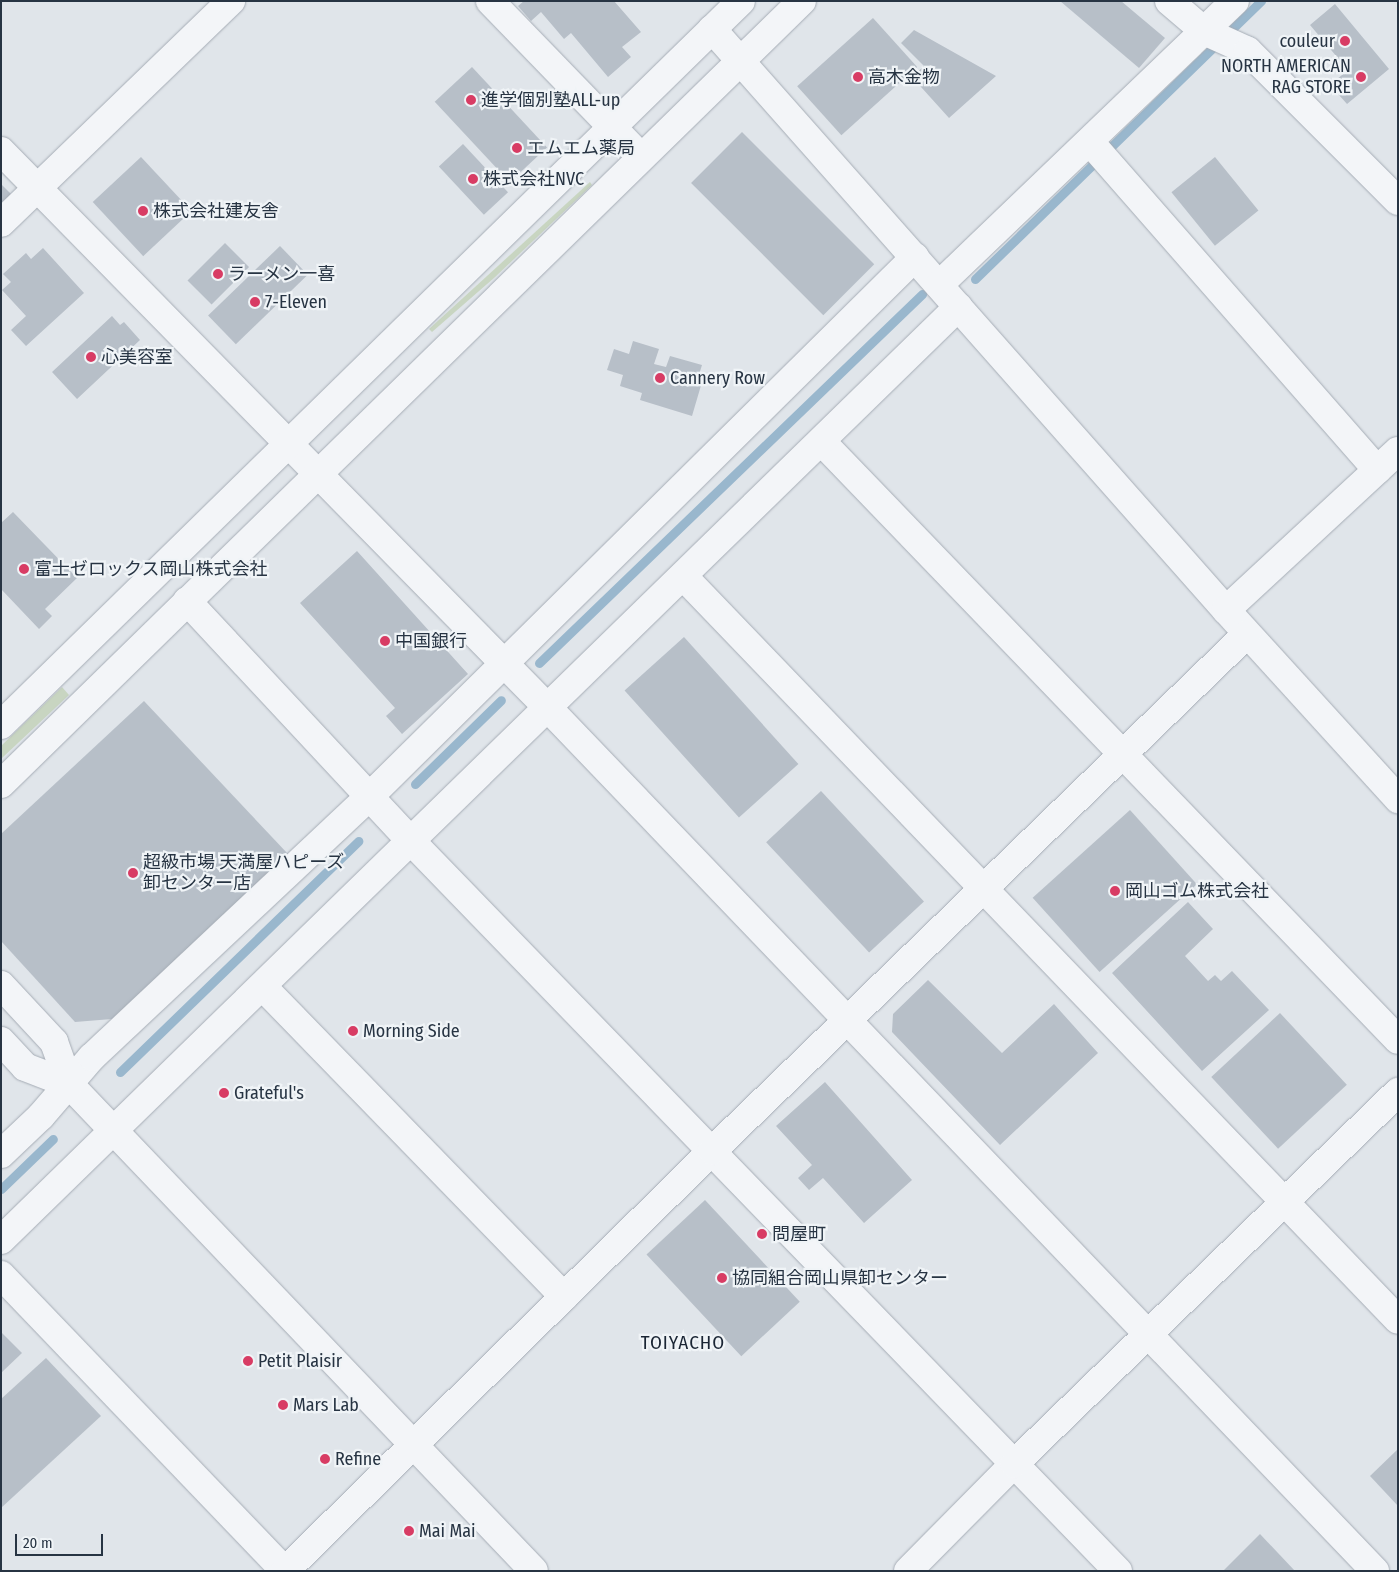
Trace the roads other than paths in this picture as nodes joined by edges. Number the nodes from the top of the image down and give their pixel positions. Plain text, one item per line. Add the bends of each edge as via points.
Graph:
1 (231, 1) edge
2 (490, 1) edge
3 (741, 1) edge
4 (802, 1) edge
5 (1169, 1) edge
6 (1235, 1) edge
7 (712, 29) junction
8 (1215, 31) junction
9 (741, 61) junction
10 (612, 126) junction
11 (1, 151) edge
12 (1098, 152) junction
13 (641, 158) junction
14 (37, 187) junction
15 (1397, 199) edge
16 (1, 223) edge
17 (916, 257) junction
18 (939, 285) junction
19 (958, 307) junction
20 (822, 442) junction
21 (288, 446) junction
22 (1398, 451) edge
23 (1377, 470) junction
24 (317, 474) junction
25 (684, 577) junction
26 (187, 602) junction
27 (1226, 610) junction
28 (1248, 634) junction
29 (504, 663) junction
30 (549, 709) junction
31 (1, 724) edge
32 (1123, 755) junction
33 (1, 784) edge
34 (369, 797) junction
35 (1398, 799) edge
36 (412, 842) junction
37 (983, 889) junction
38 (1, 985) edge
39 (263, 987) junction
40 (846, 1021) junction
41 (1398, 1040) edge
42 (1, 1041) edge
43 (69, 1084) junction
44 (1398, 1092) edge
45 (113, 1132) junction
46 (712, 1151) junction
47 (1, 1154) edge
48 (1286, 1200) junction
49 (1, 1240) edge
50 (1, 1276) edge
51 (564, 1297) junction
52 (1398, 1320) edge
53 (1148, 1335) junction
54 (414, 1444) junction
55 (1014, 1464) junction
56 (285, 1571) edge
57 (534, 1571) edge
58 (908, 1571) edge
59 (1118, 1571) edge
60 (1375, 1571) edge

1 - 14 street
2 - 10 street
3 - 7 street
4 - 9 street
5 - 8 street
6 - 8 street
7 - 9 street
7 - 10 street
8 - 12 street
8 - 15 street via 1248,51
9 - 13 street
9 - 17 street
10 - 13 street
10 - 21 street
11 - 14 street
12 - 18 street
12 - 23 street
13 - 24 street
14 - 16 street
14 - 21 street
17 - 18 street
17 - 29 street
18 - 19 street
19 - 20 street
19 - 27 street
20 - 25 street
20 - 32 street
21 - 24 street
21 - 31 street
22 - 23 street
23 - 27 street
24 - 26 street
24 - 29 street
25 - 30 street
25 - 37 street
26 - 33 street
26 - 34 street
27 - 28 street
28 - 32 street
28 - 35 street
29 - 30 street
29 - 34 street
30 - 36 street
30 - 40 street
32 - 37 street
32 - 41 street
34 - 36 street
34 - 43 street via 92,1057
36 - 39 street
36 - 46 street
37 - 40 street
37 - 48 street
38 - 43 street via 54,1042
39 - 45 street
39 - 51 street
40 - 46 street
40 - 53 street
42 - 43 street via 25,1067
43 - 45 street
43 - 47 street
44 - 48 street
45 - 49 street
45 - 54 street
46 - 51 street
46 - 55 street
48 - 52 street
48 - 53 street
50 - 56 street
51 - 54 street
53 - 55 street
53 - 60 street
54 - 56 street
54 - 57 street
55 - 58 street
55 - 59 street

